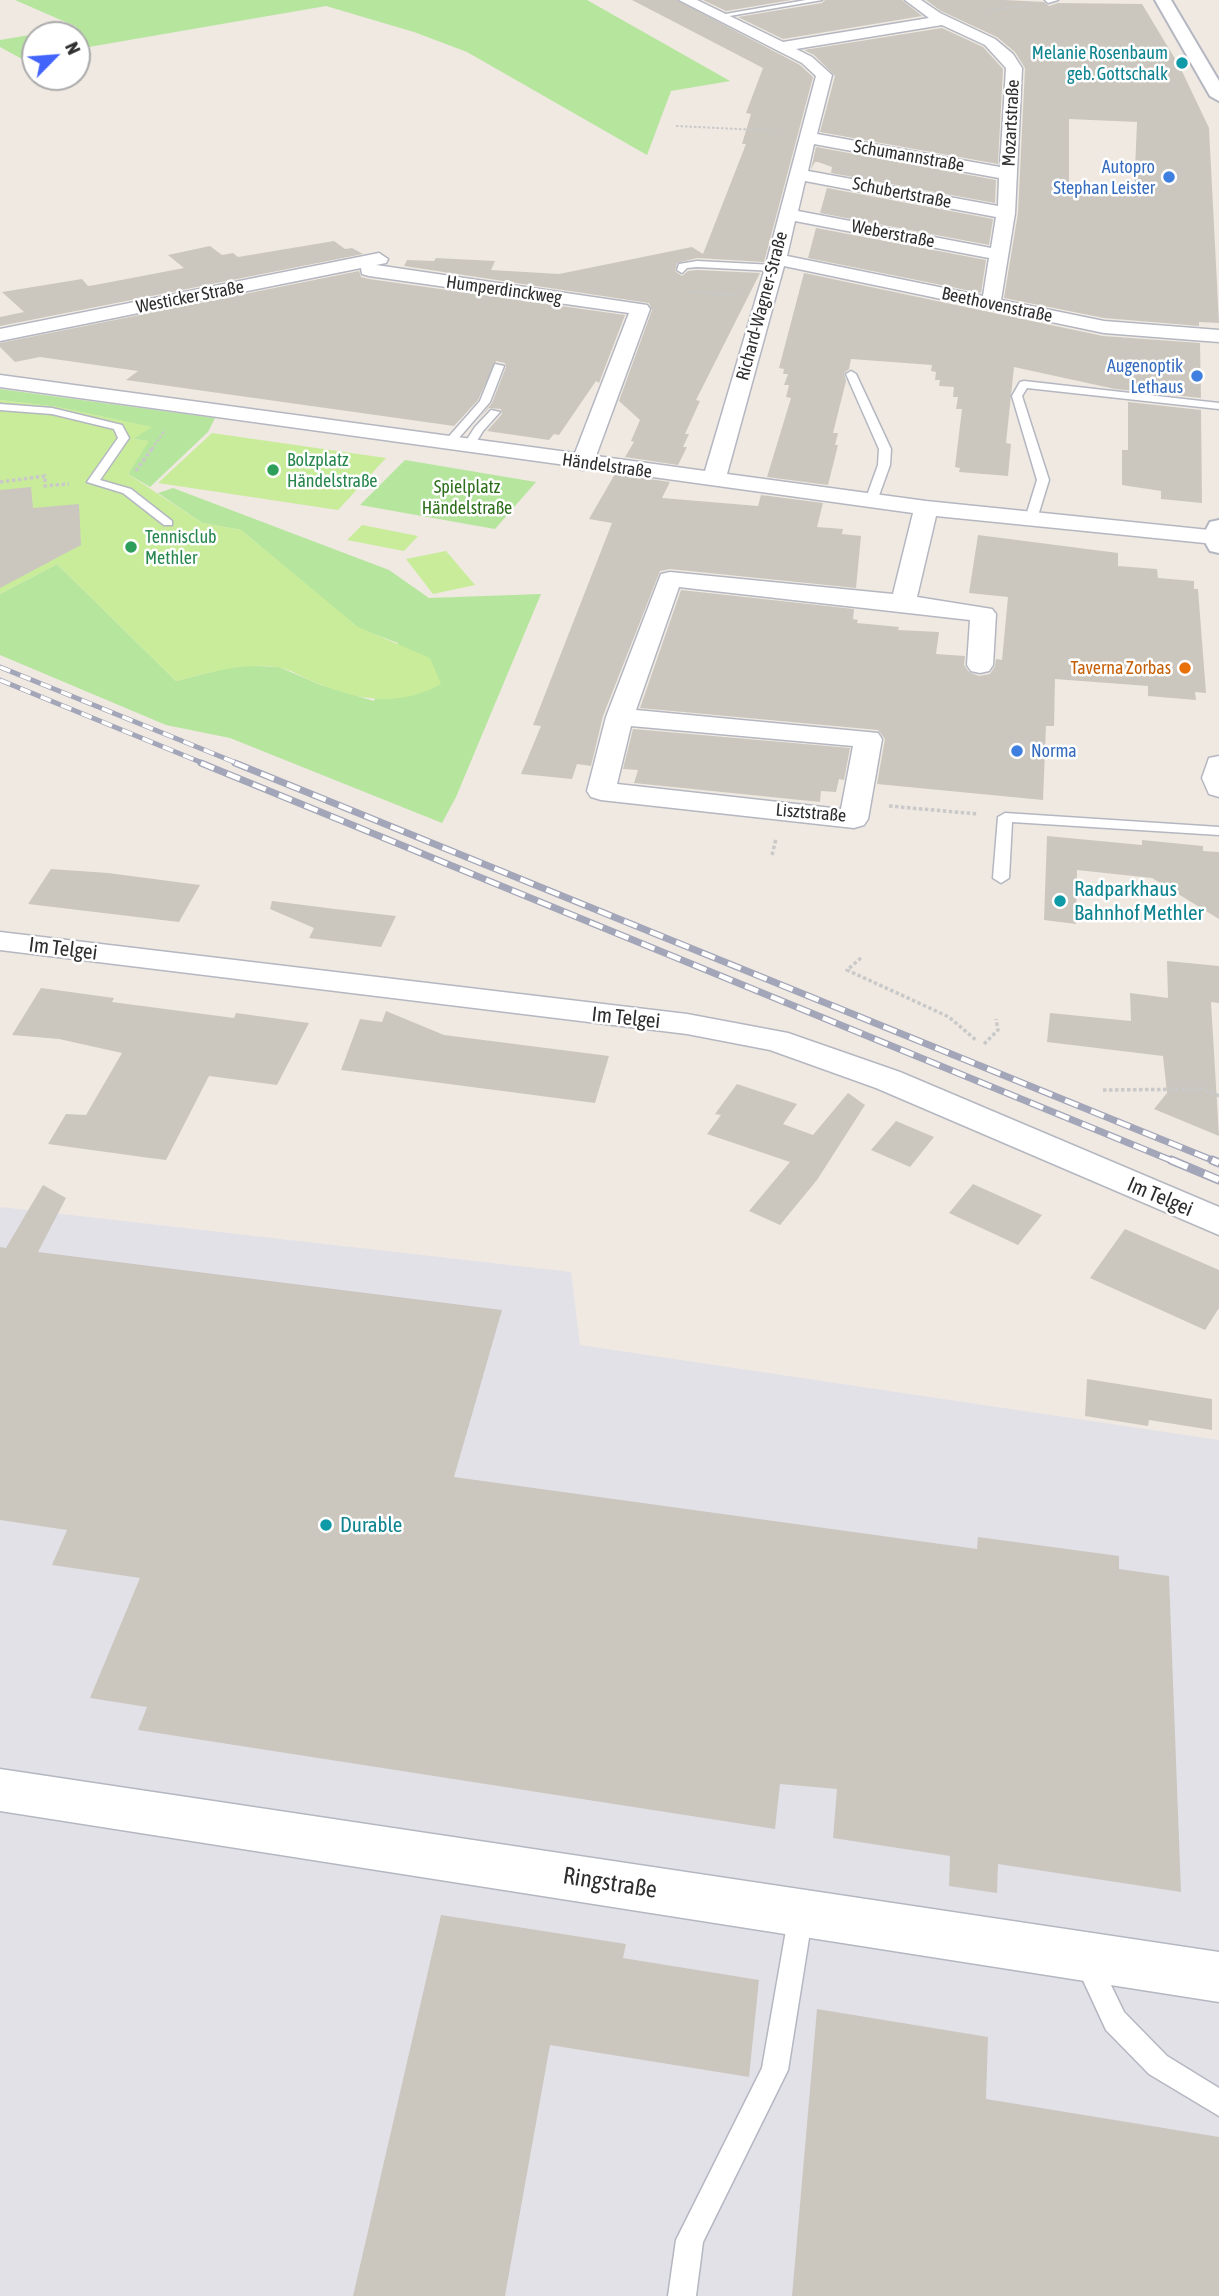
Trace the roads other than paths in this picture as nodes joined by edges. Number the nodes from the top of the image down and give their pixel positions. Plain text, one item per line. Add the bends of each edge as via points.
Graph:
1 (686, 0) edge
2 (819, 0) edge
3 (912, 0) edge
4 (1163, 0) edge
5 (718, 16) junction
6 (947, 19) junction
7 (780, 47) junction
8 (1214, 75) edge
9 (1219, 96) edge
10 (810, 135) junction
11 (799, 174) junction
12 (1008, 174) junction
13 (1006, 212) junction
14 (787, 214) junction
15 (1000, 255) junction
16 (374, 264) joint
17 (775, 264) junction
18 (682, 270) dead end
19 (648, 289) road end
20 (991, 304) junction
21 (640, 309) junction
22 (0, 335) edge
23 (1219, 336) edge
24 (499, 366) dead end
25 (851, 374) dead end
26 (0, 381) edge
27 (1219, 406) edge
28 (0, 407) edge
29 (495, 412) dead end
30 (458, 445) junction
31 (582, 463) junction
32 (714, 480) junction
33 (872, 501) junction
34 (926, 509) junction
35 (1031, 519) junction
36 (168, 523) dead end
37 (1218, 537) edge
38 (903, 603) junction
39 (980, 665) dead end
40 (620, 717) junction
41 (1219, 764) edge
42 (1219, 788) edge
43 (1219, 831) edge
44 (1001, 878) dead end
45 (0, 941) edge
46 (1219, 1222) edge
47 (0, 1790) edge
48 (801, 1913) junction
49 (1084, 1956) junction
50 (1219, 1977) edge
51 (1219, 2104) edge
52 (682, 2296) edge

1 - 5 street, Richard-Wagner-Straße
2 - 5 lane
3 - 6 street, Mozartstraße
4 - 8 main road
5 - 7 street, Richard-Wagner-Straße
6 - 7 street
6 - 12 street, Mozartstraße via 993,44 1014,68
7 - 10 street, Richard-Wagner-Straße via 824,75
8 - 9 main road
10 - 11 street, Richard-Wagner-Straße
10 - 12 street, Schumannstraße
11 - 13 street, Schubertstraße
11 - 14 street, Richard-Wagner-Straße
12 - 13 street, Mozartstraße
13 - 15 street, Mozartstraße
14 - 15 street, Weberstraße
14 - 17 street, Richard-Wagner-Straße
15 - 20 street, Mozartstraße
16 - 21 street, Humperdinckweg
16 - 22 street, Westicker Straße
17 - 18 lane via 688,264
17 - 20 street, Beethovenstraße
17 - 32 street, Richard-Wagner-Straße
19 - 21 street
20 - 23 street, Beethovenstraße via 1104,327
21 - 31 street
24 - 30 lane via 485,402
25 - 33 lane via 885,449
26 - 30 street, Händelstraße
27 - 35 lane via 1024,384 1017,396 1043,480
28 - 36 lane via 52,411 118,427 124,438 93,482 127,491
29 - 30 lane
30 - 31 street, Händelstraße
31 - 32 street, Händelstraße
32 - 33 street, Händelstraße
33 - 34 street, Händelstraße
34 - 35 street, Händelstraße
34 - 38 street
35 - 37 street, Händelstraße
38 - 39 street, Lisztstraße via 984,614
38 - 40 street, Lisztstraße via 670,579
40 - 40 street, Lisztstraße via 601,791 854,818 868,739
41 - 42 street
43 - 44 lane via 1005,817
45 - 46 street, Im Telgei via 687,1024 776,1041 888,1080
47 - 48 street, Ringstraße
48 - 49 street, Ringstraße
48 - 52 lane via 775,2070 690,2240
49 - 50 street, Ringstraße
49 - 51 lane via 1115,2021 1158,2065

